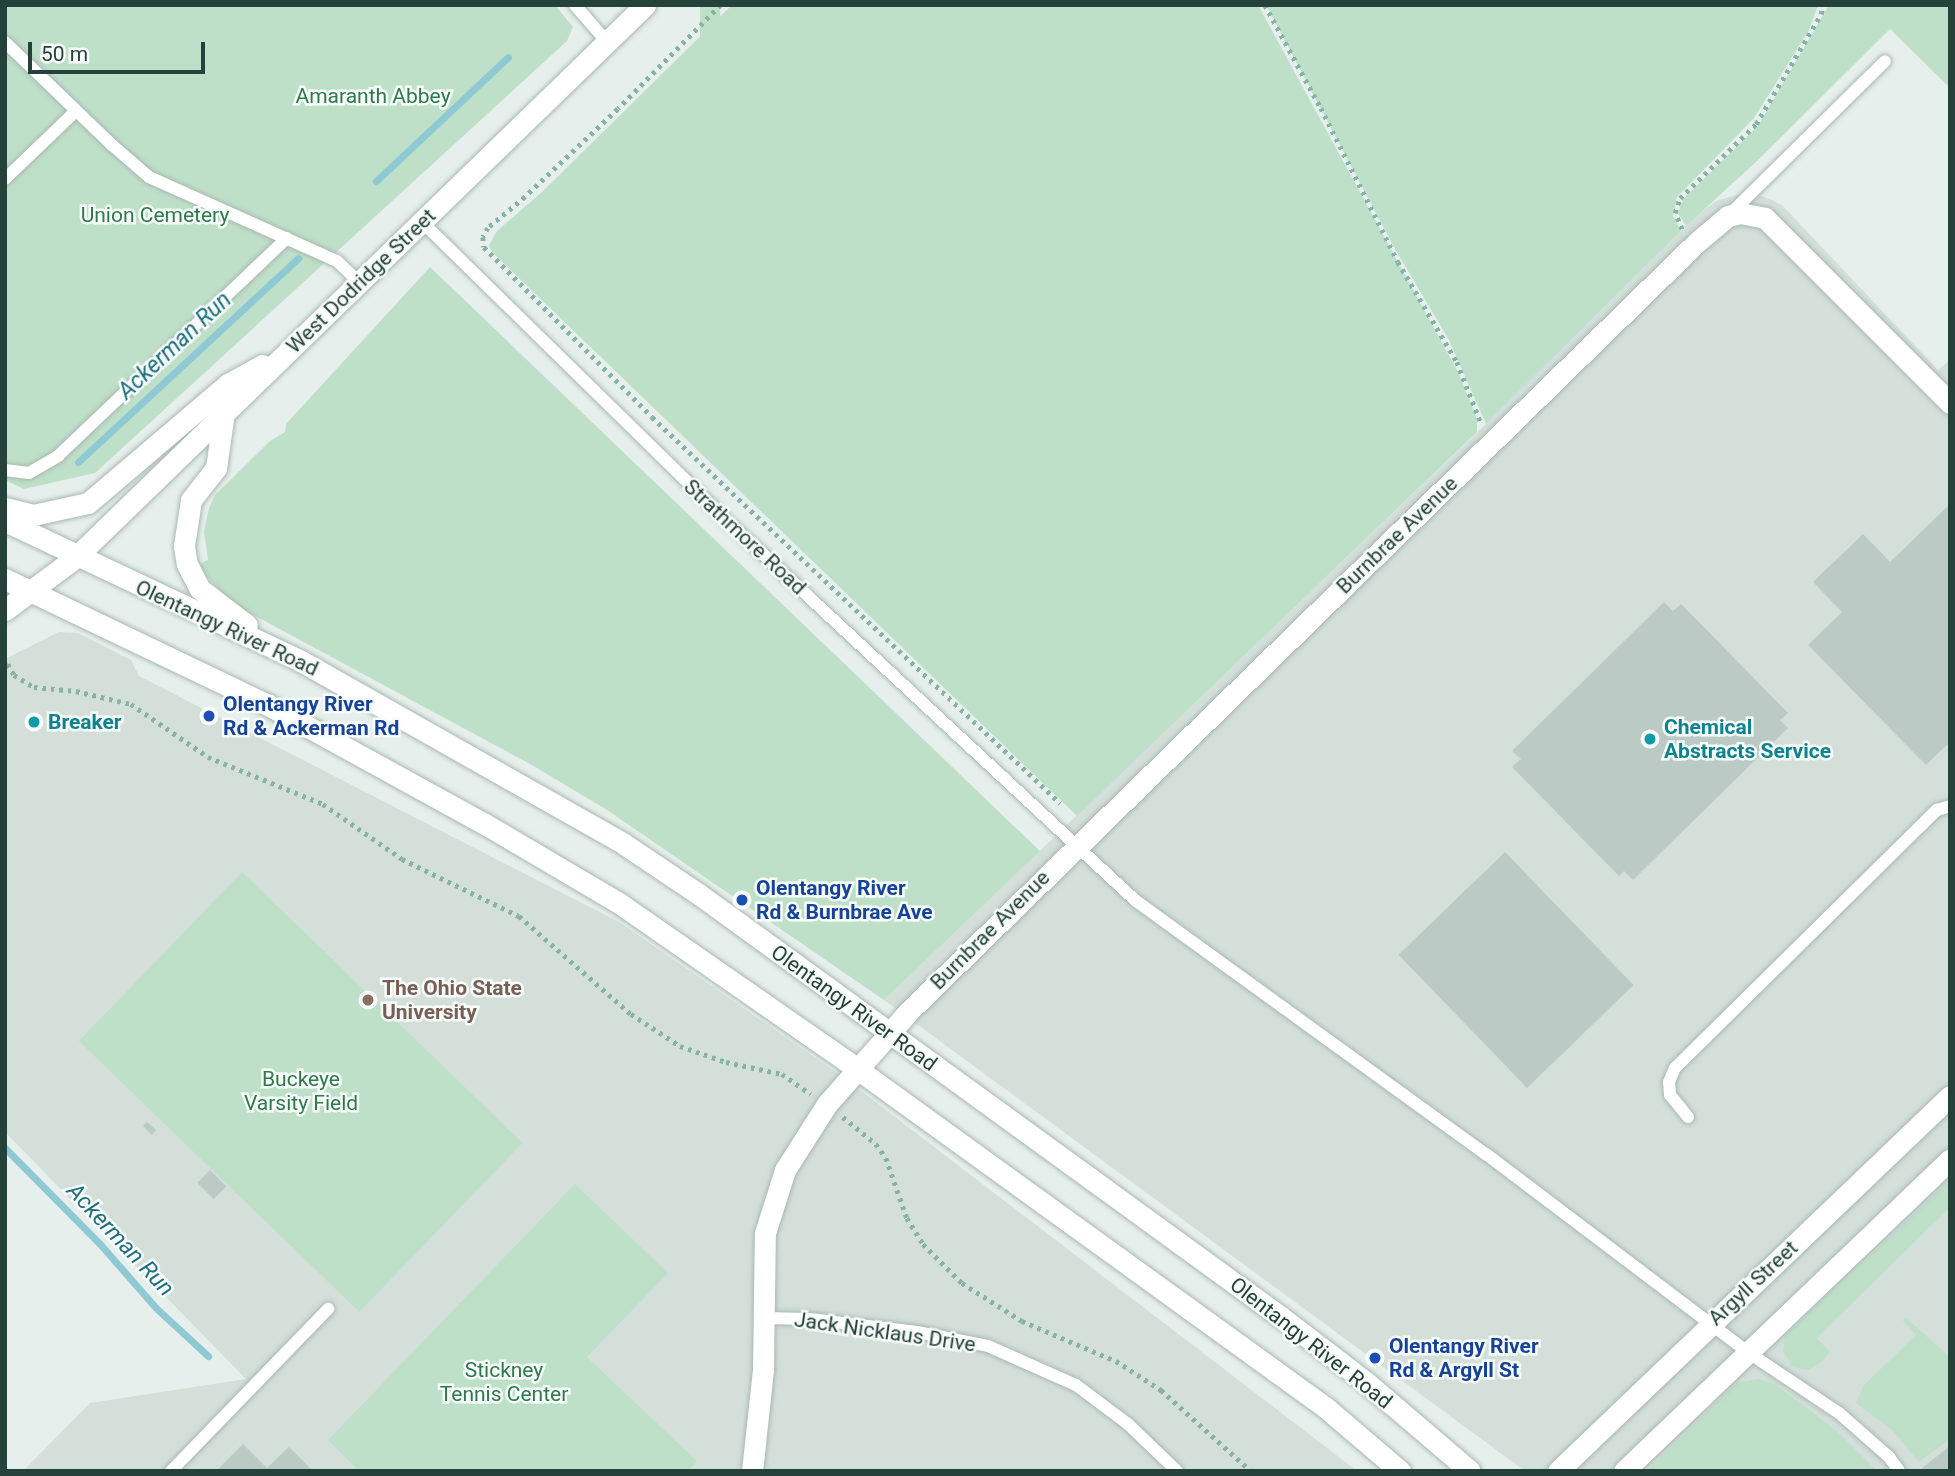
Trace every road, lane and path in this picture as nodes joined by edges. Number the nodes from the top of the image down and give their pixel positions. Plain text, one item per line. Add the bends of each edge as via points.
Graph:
1 (575, 5) edge
2 (645, 5) edge
3 (721, 5) edge
4 (1265, 5) edge
5 (1823, 5) edge
6 (607, 43) junction
7 (8, 51) edge
8 (1885, 61) dead end
9 (76, 111) junction
10 (5, 179) edge
11 (1728, 216) junction
12 (422, 222) junction
13 (288, 238) junction
14 (1697, 242) junction
15 (360, 283) junction
16 (289, 351) junction
17 (1950, 403) edge
18 (224, 412) junction
19 (1487, 448) junction
20 (5, 470) edge
21 (5, 508) edge
22 (5, 521) edge
23 (76, 557) junction
24 (5, 579) edge
25 (33, 593) junction
26 (5, 610) edge
27 (301, 661) junction
28 (5, 665) edge
29 (1061, 804) dead end
30 (1950, 806) edge
31 (1074, 847) junction
32 (888, 1033) junction
33 (856, 1068) junction
34 (1950, 1096) edge
35 (827, 1104) junction
36 (1688, 1117) dead end
37 (1950, 1159) edge
38 (328, 1309) dead end
39 (763, 1318) junction
40 (1710, 1323) junction
41 (1749, 1353) junction
42 (171, 1471) edge
43 (752, 1471) edge
44 (1177, 1471) edge
45 (1251, 1471) edge
46 (1400, 1471) edge
47 (1470, 1471) edge
48 (1558, 1471) edge
49 (1624, 1471) edge
50 (1899, 1471) edge

1 - 6 lane
2 - 6 main road, West Dodridge Street
3 - 29 path via 572,154 488,228 484,247 652,417
4 - 19 path via 1398,262 1457,362 1480,417
5 - 14 path via 1756,124 1679,198 1677,222
6 - 12 main road, West Dodridge Street
7 - 9 lane
8 - 11 lane
9 - 10 lane
9 - 13 lane via 149,177
11 - 14 main road, Burnbrae Avenue
11 - 17 main road via 1753,214 1776,226
12 - 15 main road, West Dodridge Street
12 - 31 lane, Strathmore Road via 725,519
13 - 15 lane via 337,261
13 - 20 lane via 58,456 29,472
14 - 19 main road, Burnbrae Avenue
15 - 16 main road, West Dodridge Street
16 - 18 main road, West Dodridge Street
16 - 21 main road via 228,384 88,503 33,515
18 - 23 main road, West Dodridge Street
18 - 27 main road via 216,468 191,500 185,526 187,564 200,589 213,601
19 - 31 main road, Burnbrae Avenue
22 - 23 main road, Olentangy River Road
23 - 25 main road, West Dodridge Street
23 - 27 main road, Olentangy River Road
24 - 25 main road, Olentangy River Road
25 - 26 main road, West Dodridge Street
25 - 33 main road, Olentangy River Road via 270,706 485,824 619,903
27 - 32 main road, Olentangy River Road via 624,844
28 - 35 path via 34,687 131,704 208,757 323,804 402,859 519,916 631,1014 681,1046 782,1074
30 - 36 lane via 1937,810 1675,1068 1670,1095
31 - 32 main road, Burnbrae Avenue
31 - 40 lane, Strathmore Road via 1136,901
32 - 33 main road, Burnbrae Avenue
32 - 47 main road, Olentangy River Road via 1281,1317
33 - 35 main road, Burnbrae Avenue
33 - 46 main road, Olentangy River Road via 1325,1408
34 - 40 main road, Argyll Street
35 - 39 main road, Burnbrae Avenue via 785,1170 773,1201 765,1233
35 - 45 path via 876,1144 923,1244 962,1283 1022,1321 1116,1361 1161,1390
37 - 41 main road
38 - 42 lane
39 - 43 main road, Burnbrae Avenue via 763,1368
39 - 44 lane, Jack Nicklaus Drive via 824,1321 988,1346 1076,1385 1128,1424
40 - 41 lane, Strathmore Road
40 - 48 main road, Argyll Street
41 - 49 main road
41 - 50 lane, Strathmore Road via 1839,1413

